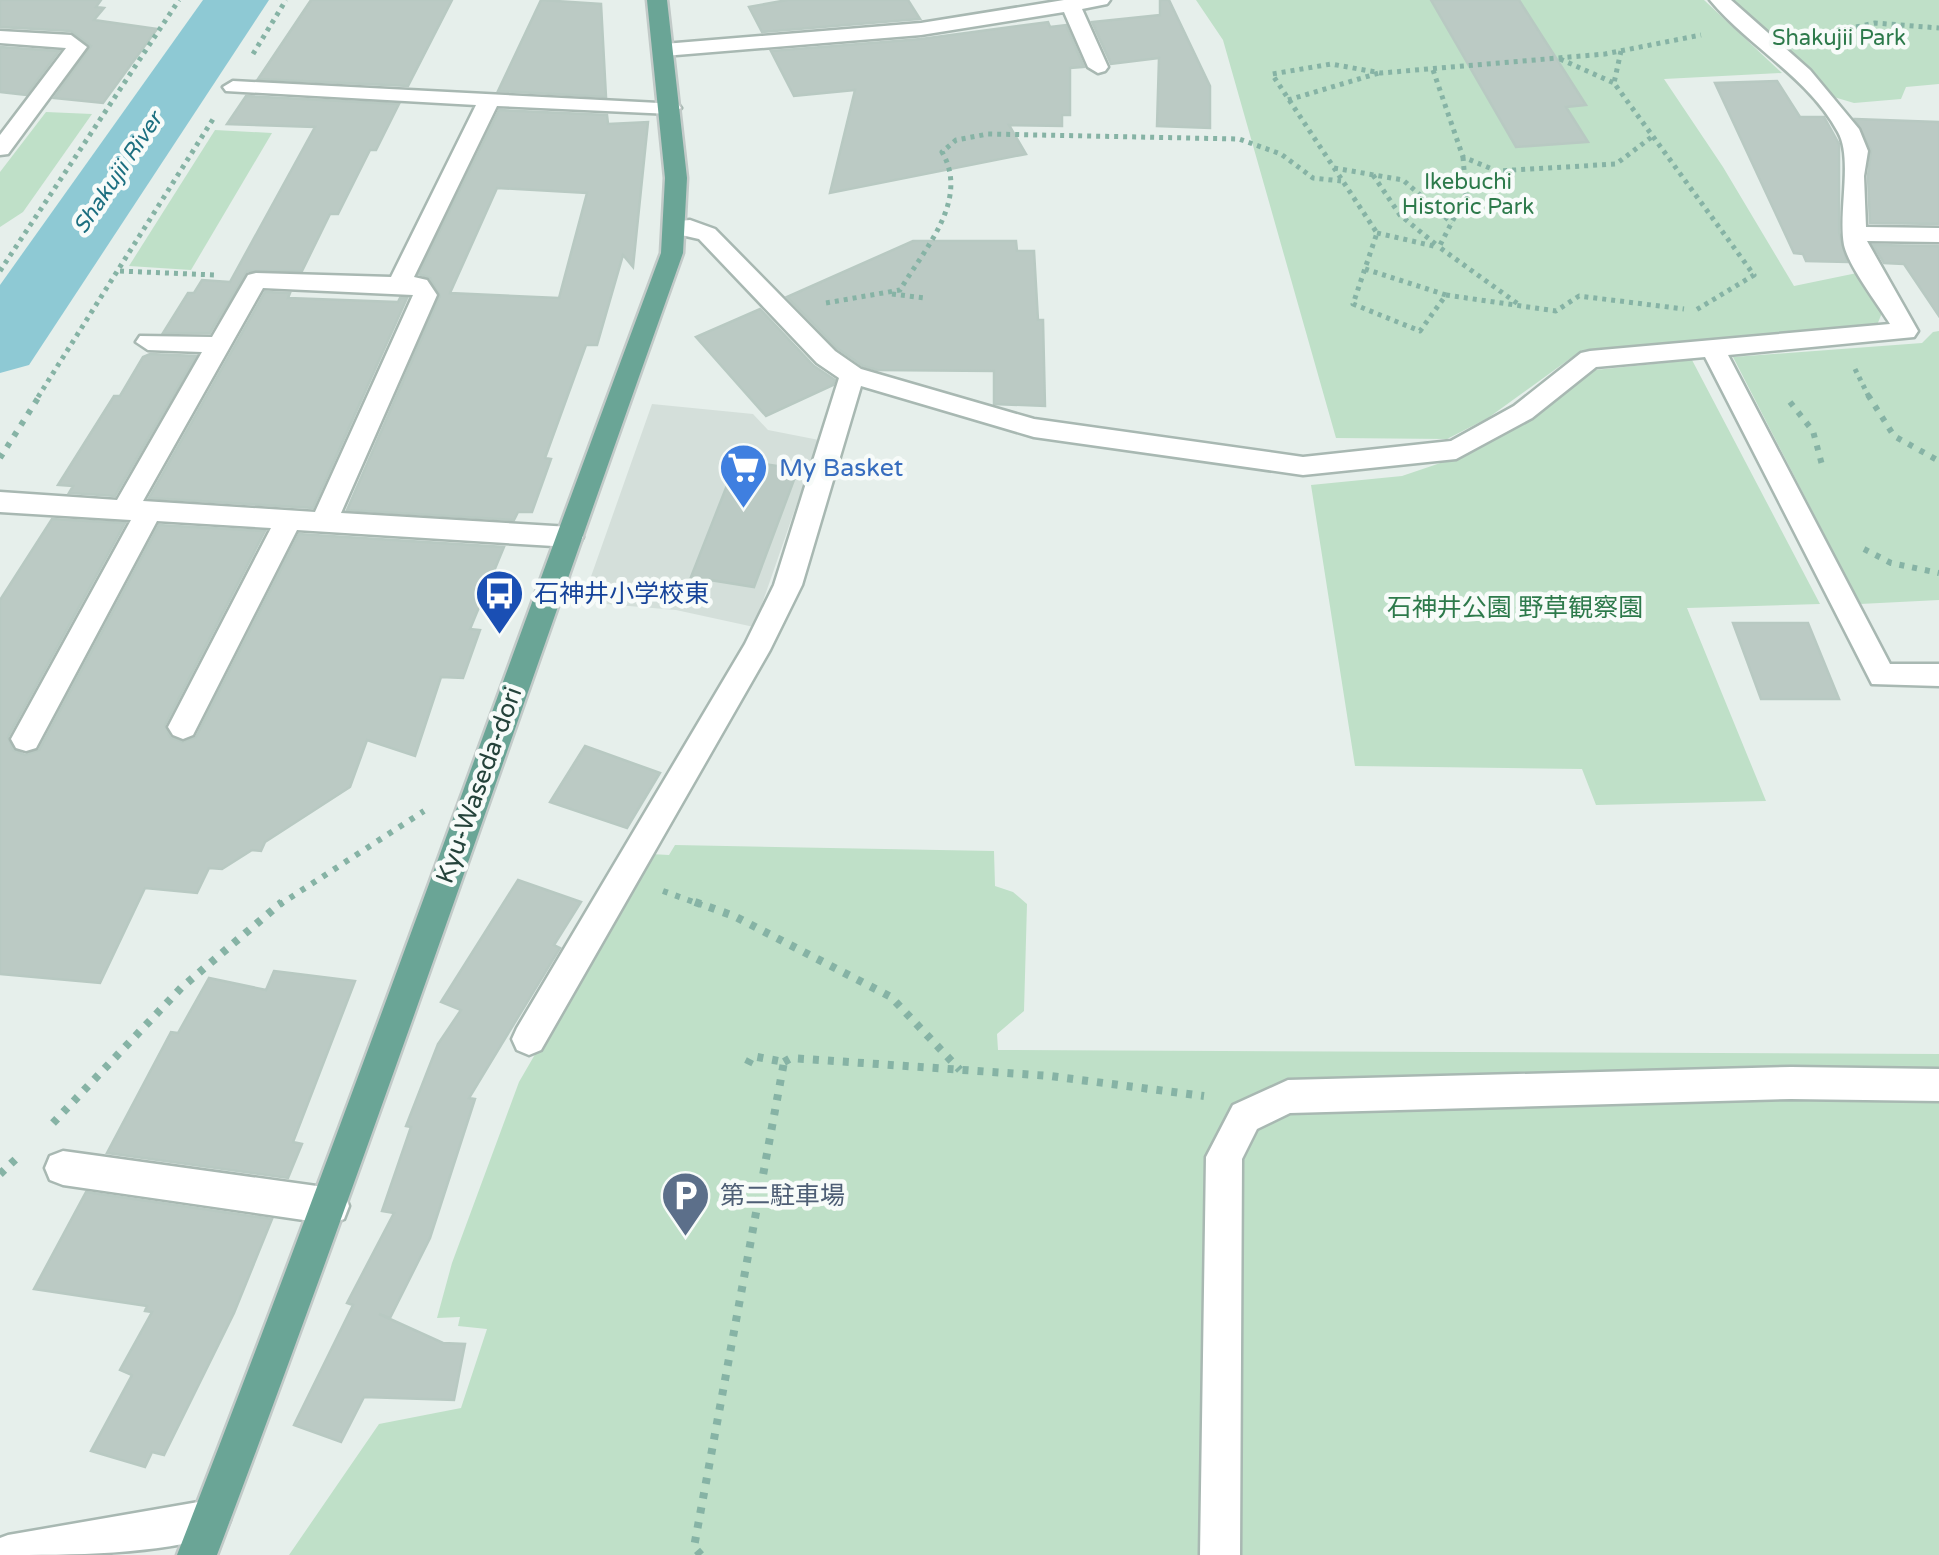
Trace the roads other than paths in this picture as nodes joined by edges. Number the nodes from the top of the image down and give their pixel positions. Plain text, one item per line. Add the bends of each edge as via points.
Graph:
1 (656, 0) edge
2 (1100, 0) edge
3 (1720, 0) edge
4 (1072, 5) junction
5 (0, 38) edge
6 (664, 50) junction
7 (1098, 67) dead end
8 (233, 86) road end
9 (490, 98) junction
10 (671, 108) junction
11 (0, 150) edge
12 (676, 227) junction
13 (1855, 234) junction
14 (1939, 236) edge
15 (400, 284) junction
16 (148, 342) dead end
17 (216, 345) junction
18 (1711, 346) junction
19 (852, 375) junction
20 (0, 502) edge
21 (137, 510) junction
22 (289, 520) junction
23 (324, 522) junction
24 (570, 537) junction
25 (1939, 675) edge
26 (182, 727) dead end
27 (26, 739) dead end
28 (530, 1039) dead end
29 (1939, 1085) edge
30 (63, 1168) dead end
31 (331, 1206) junction
32 (204, 1537) edge
33 (8, 1555) edge
34 (1220, 1555) edge

1 - 6 main road, Kyu-Waseda-dori
2 - 4 street
3 - 13 street via 1848,128 1858,151
4 - 6 street via 922,29
4 - 7 street
5 - 11 street via 72,41 77,47
6 - 10 main road, Kyu-Waseda-dori
8 - 9 street
9 - 10 street
9 - 15 street
10 - 12 main road, Kyu-Waseda-dori
12 - 19 street via 706,234 826,358
12 - 24 main road, Kyu-Waseda-dori via 651,320
13 - 14 street
13 - 18 street via 1856,248 1906,332
15 - 17 street via 262,278 253,282
15 - 23 street via 419,285 425,295
16 - 17 street
17 - 21 street
18 - 19 street via 1590,360 1523,412 1456,450 1303,466 1034,428
18 - 25 street via 1882,676
19 - 28 street via 788,584 756,650
20 - 21 street
21 - 22 street
21 - 27 street
22 - 23 street
22 - 26 street
23 - 24 street
24 - 31 main road, Kyu-Waseda-dori
29 - 34 street via 1288,1096 1245,1116 1224,1157
30 - 31 street
31 - 32 main road, Kyu-Waseda-dori
32 - 33 street

